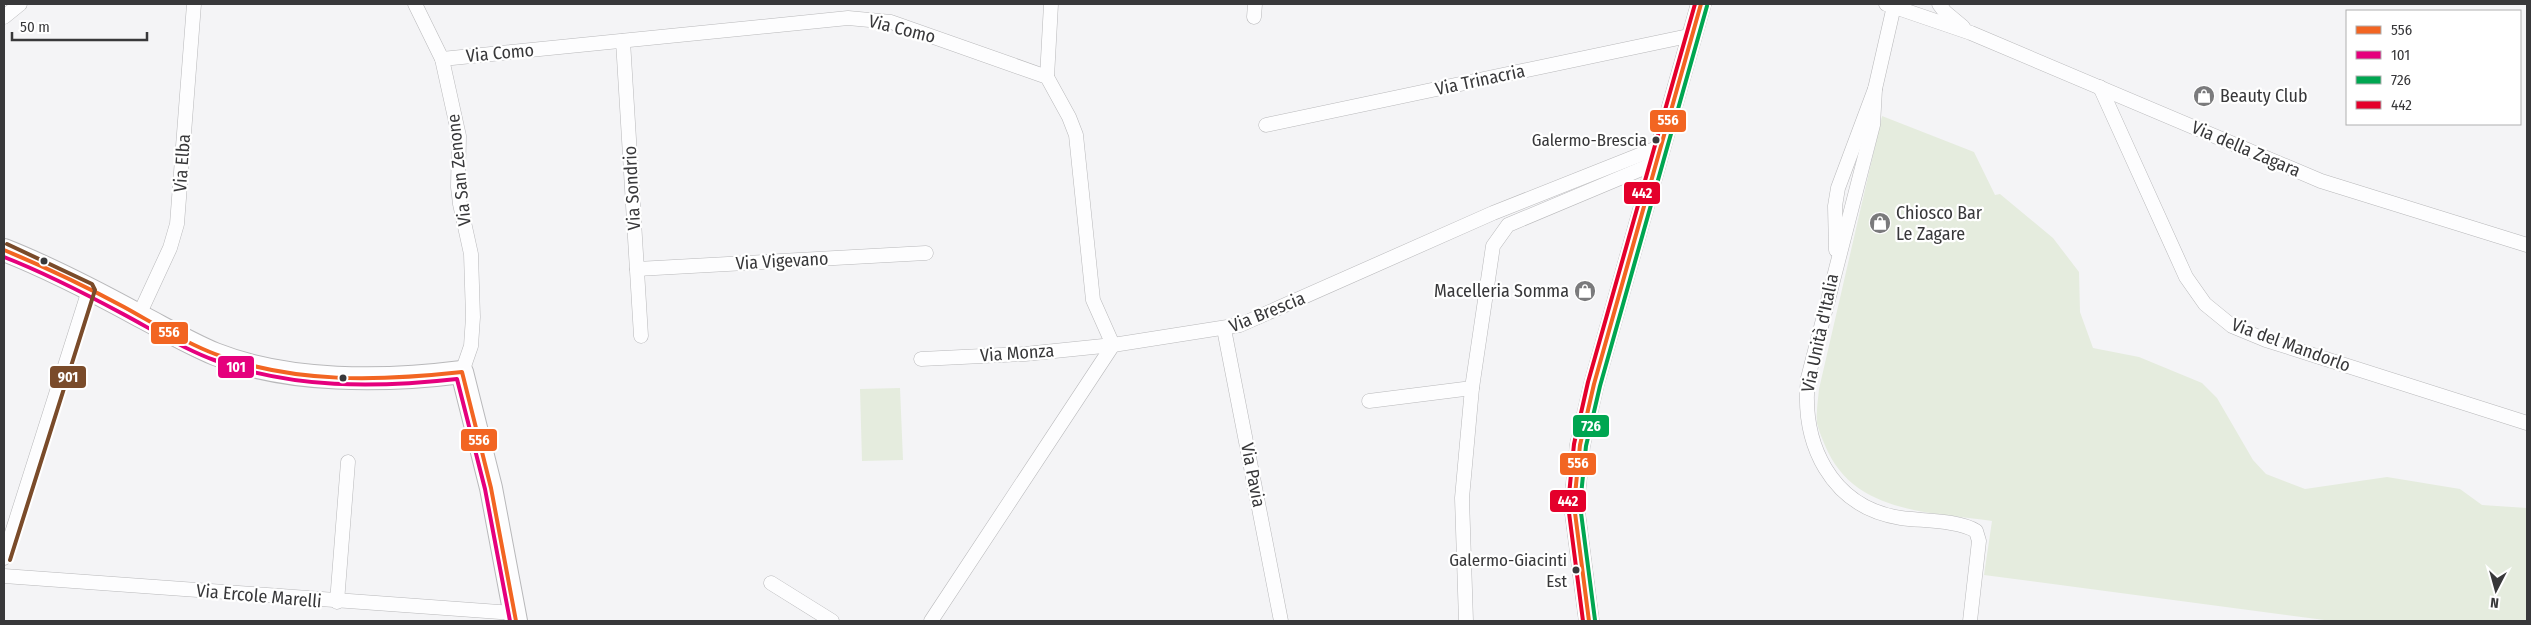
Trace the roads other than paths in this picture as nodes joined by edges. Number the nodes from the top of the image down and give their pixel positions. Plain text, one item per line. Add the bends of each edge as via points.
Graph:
1 (20, 4) edge
2 (194, 4) edge
3 (415, 4) edge
4 (1051, 4) edge
5 (1701, 4) edge
6 (1892, 4) edge
7 (1932, 4) edge
8 (1942, 8) edge
9 (4, 17) edge
10 (1971, 33) junction
11 (1693, 35) junction
12 (623, 41) junction
13 (442, 59) junction
14 (1047, 78) junction
15 (2100, 87) junction
16 (1875, 89) junction
17 (1266, 125) dead end
18 (1660, 154) junction
19 (1835, 206) junction
20 (1853, 208) junction
21 (2527, 245) edge
22 (4, 250) edge
23 (926, 253) dead end
24 (1836, 263) junction
25 (637, 269) junction
26 (89, 290) junction
27 (139, 315) junction
28 (1224, 329) junction
29 (641, 336) dead end
30 (1113, 345) junction
31 (921, 359) dead end
32 (462, 372) junction
33 (1472, 388) junction
34 (1369, 402) dead end
35 (2527, 423) edge
36 (348, 462) dead end
37 (4, 558) edge
38 (4, 576) edge
39 (771, 582) dead end
40 (337, 602) junction
41 (515, 617) edge
42 (832, 621) edge
43 (931, 621) edge
44 (1282, 621) edge
45 (1466, 621) edge
46 (1589, 621) edge
47 (1970, 621) edge

1 - 9 street
2 - 27 street, Via Elba via 177,224 170,248
3 - 13 street, Via San Zenone
4 - 14 street
5 - 11 main road
6 - 10 street
6 - 16 street
7 - 8 street
8 - 10 street
10 - 15 street, Via della Zagara
11 - 17 street, Via Trinacria
11 - 18 main road
12 - 13 street, Via Como
12 - 14 street, Via Como via 848,18 866,19 890,22
12 - 25 street, Via Sondrio
13 - 32 street, Via San Zenone via 458,136 460,204 471,254 471,346
14 - 30 street via 1070,117 1076,135 1093,300
15 - 21 street, Via della Zagara via 2321,181
15 - 35 street, Via del Mandorlo via 2186,277 2205,304 2232,326 2266,340
16 - 19 street via 1841,174
16 - 20 street via 1873,125
18 - 28 street, Via Brescia via 1493,213 1240,325
18 - 33 street via 1508,225 1499,235 1492,246
18 - 46 main road via 1594,384 1580,445 1574,504
19 - 20 street via 1847,212
19 - 24 street
20 - 24 street
22 - 26 main road
23 - 25 street, Via Vigevano
24 - 47 street, Via Unità d'Italia via 1805,401 1817,454 1836,482 1874,510 1898,518 1963,526 1976,531 1979,541
25 - 29 street, Via Sondrio
26 - 27 main road
26 - 37 street
27 - 32 main road via 216,354 285,373 425,376
28 - 30 street, Via Brescia
28 - 44 street, Via Pavia
30 - 31 street, Via Monza via 1025,354
30 - 43 street
32 - 41 main road via 491,488
33 - 34 street
33 - 45 street via 1462,498
36 - 40 street
38 - 40 street, Via Ercole Marelli
39 - 42 street
40 - 41 street, Via Ercole Marelli

